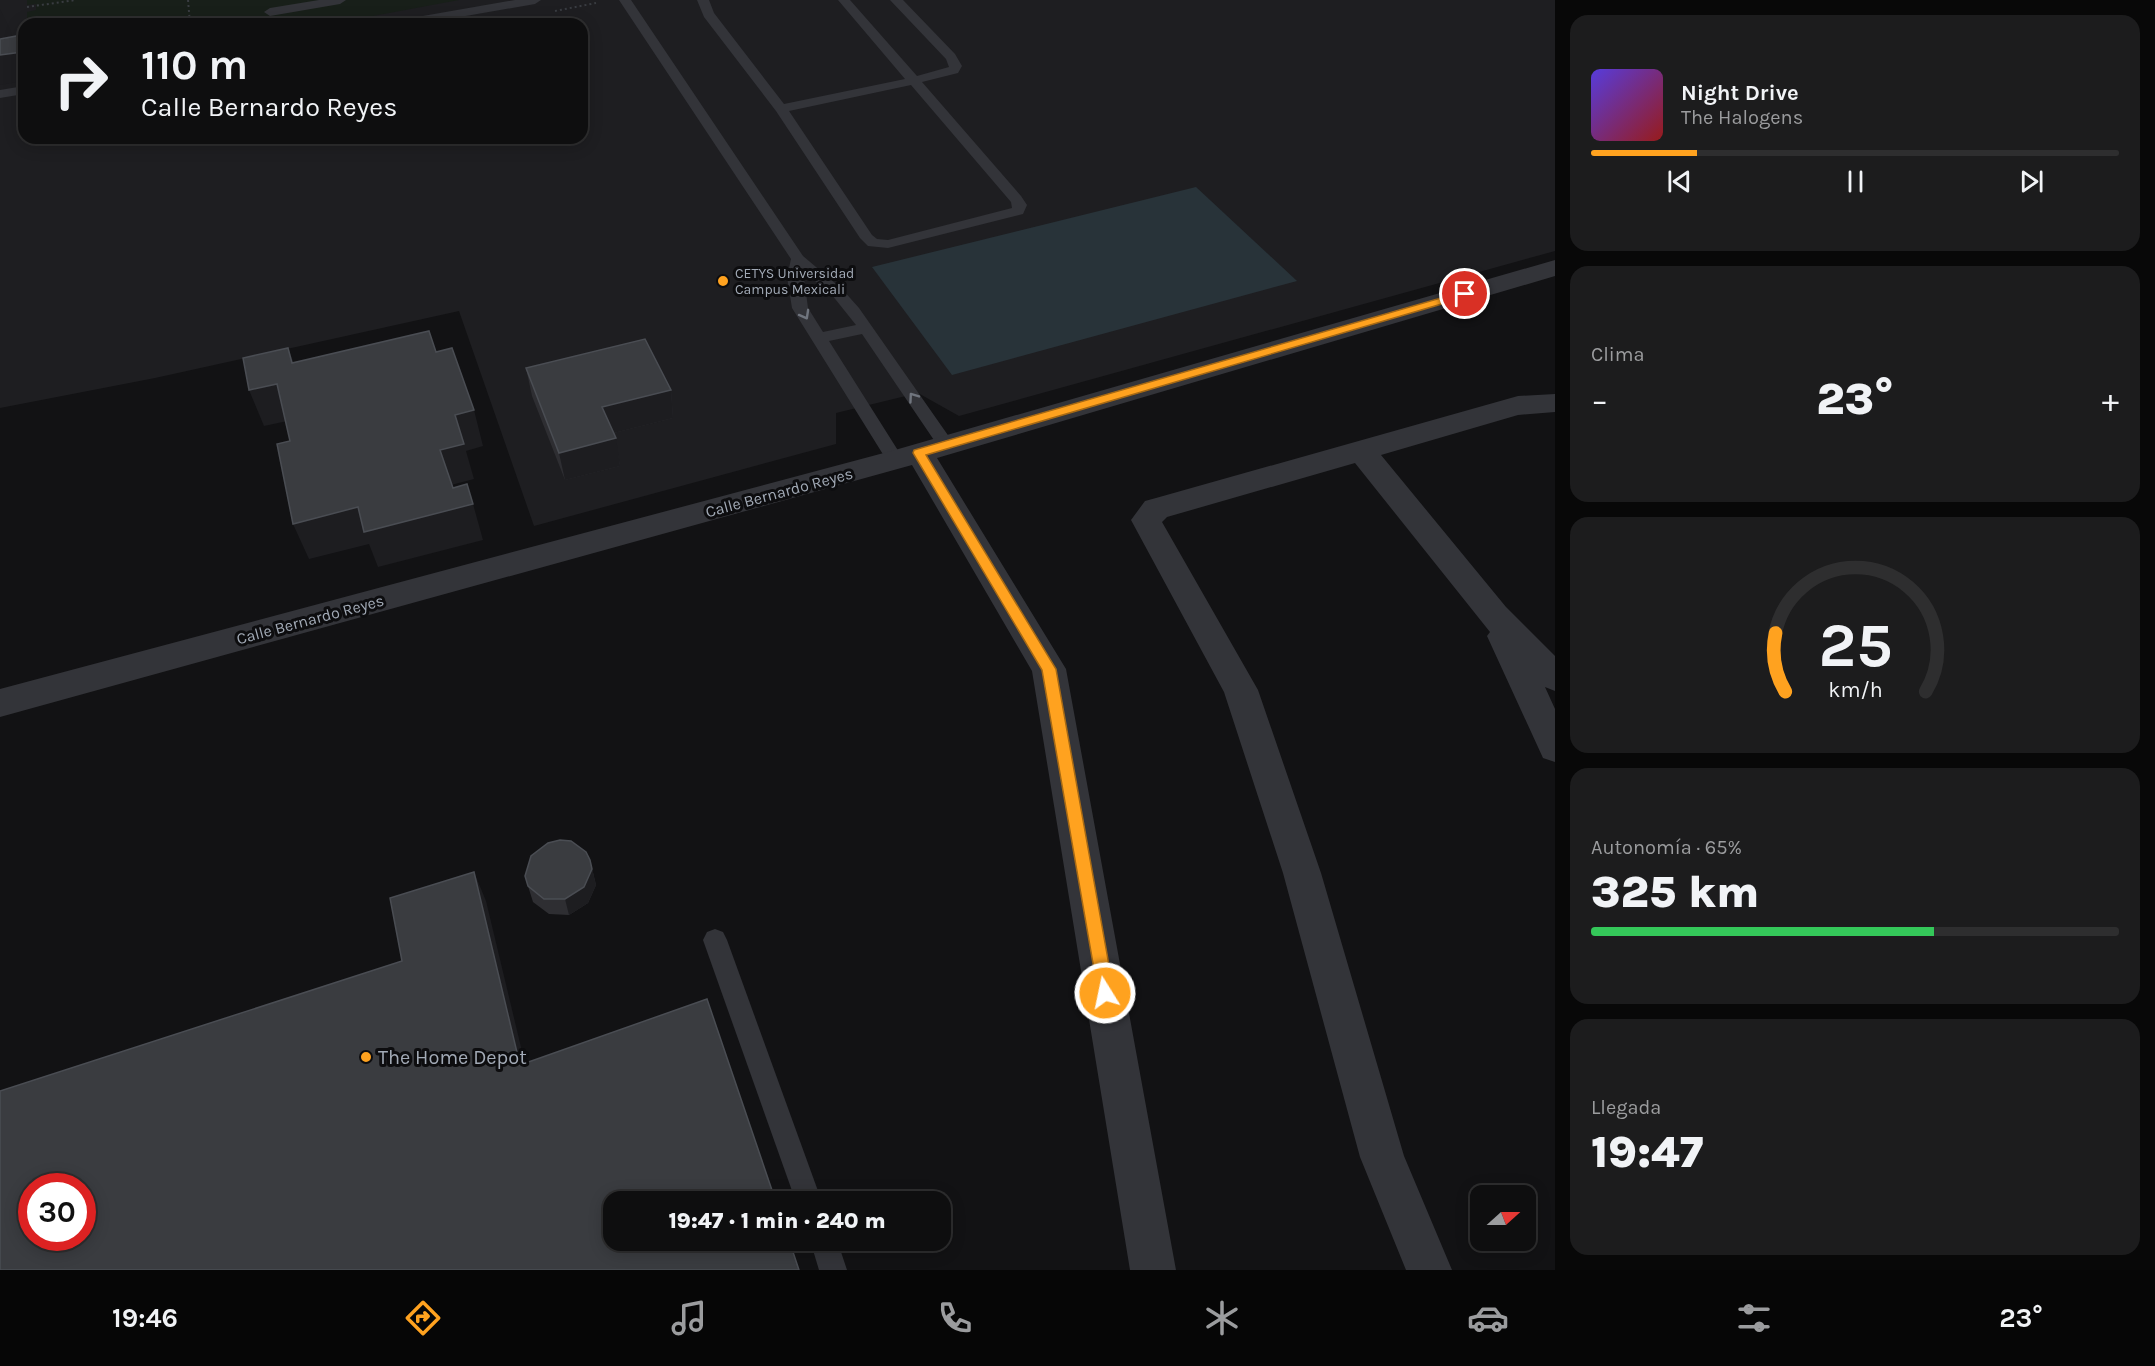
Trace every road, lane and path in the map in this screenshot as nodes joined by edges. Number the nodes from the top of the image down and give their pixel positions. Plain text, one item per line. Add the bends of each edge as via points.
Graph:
1 (76, 0) edge
2 (188, 0) edge
3 (340, 0) edge
4 (460, 0) edge
5 (535, 0) edge
6 (625, 0) edge
7 (703, 0) edge
8 (844, 0) edge
9 (896, 0) edge
10 (27, 7) dead end
11 (272, 12) edge
12 (466, 14) junction
13 (190, 18) edge
14 (440, 18) edge
15 (913, 81) junction
16 (18, 91) edge
17 (0, 94) edge
18 (780, 109) junction
19 (798, 259) junction
20 (1555, 268) edge
21 (865, 328) junction
22 (818, 338) junction
23 (1555, 403) edge
24 (1361, 450) junction
25 (920, 453) junction
26 (1494, 616) junction
27 (1555, 677) edge
28 (0, 703) edge
29 (1555, 747) edge
30 (715, 940) dead end
31 (805, 1191) edge
32 (827, 1251) edge
33 (833, 1270) edge
34 (1153, 1270) edge
35 (1429, 1270) edge

1 - 10 path
2 - 13 path
3 - 11 lane
4 - 12 lane
5 - 12 lane
6 - 19 lane
7 - 18 lane via 708,14
8 - 15 lane
9 - 15 lane via 956,66 954,70
12 - 14 lane
15 - 18 lane
15 - 18 lane via 1016,199 1018,211 888,244 873,243
16 - 17 lane
19 - 21 lane via 837,292
19 -> 22 lane via 795,277 800,308
20 - 25 street, Calle Bernardo Reyes
21 - 22 lane
25 -> 21 lane
22 - 25 lane
23 - 24 street via 1518,406
24 - 26 street
24 - 35 street via 1156,508 1146,520 1241,690 1302,873 1382,1157
25 - 28 street, Calle Bernardo Reyes
25 - 34 street via 1049,669
26 - 27 street
26 - 29 street
30 - 31 lane
32 - 33 lane

